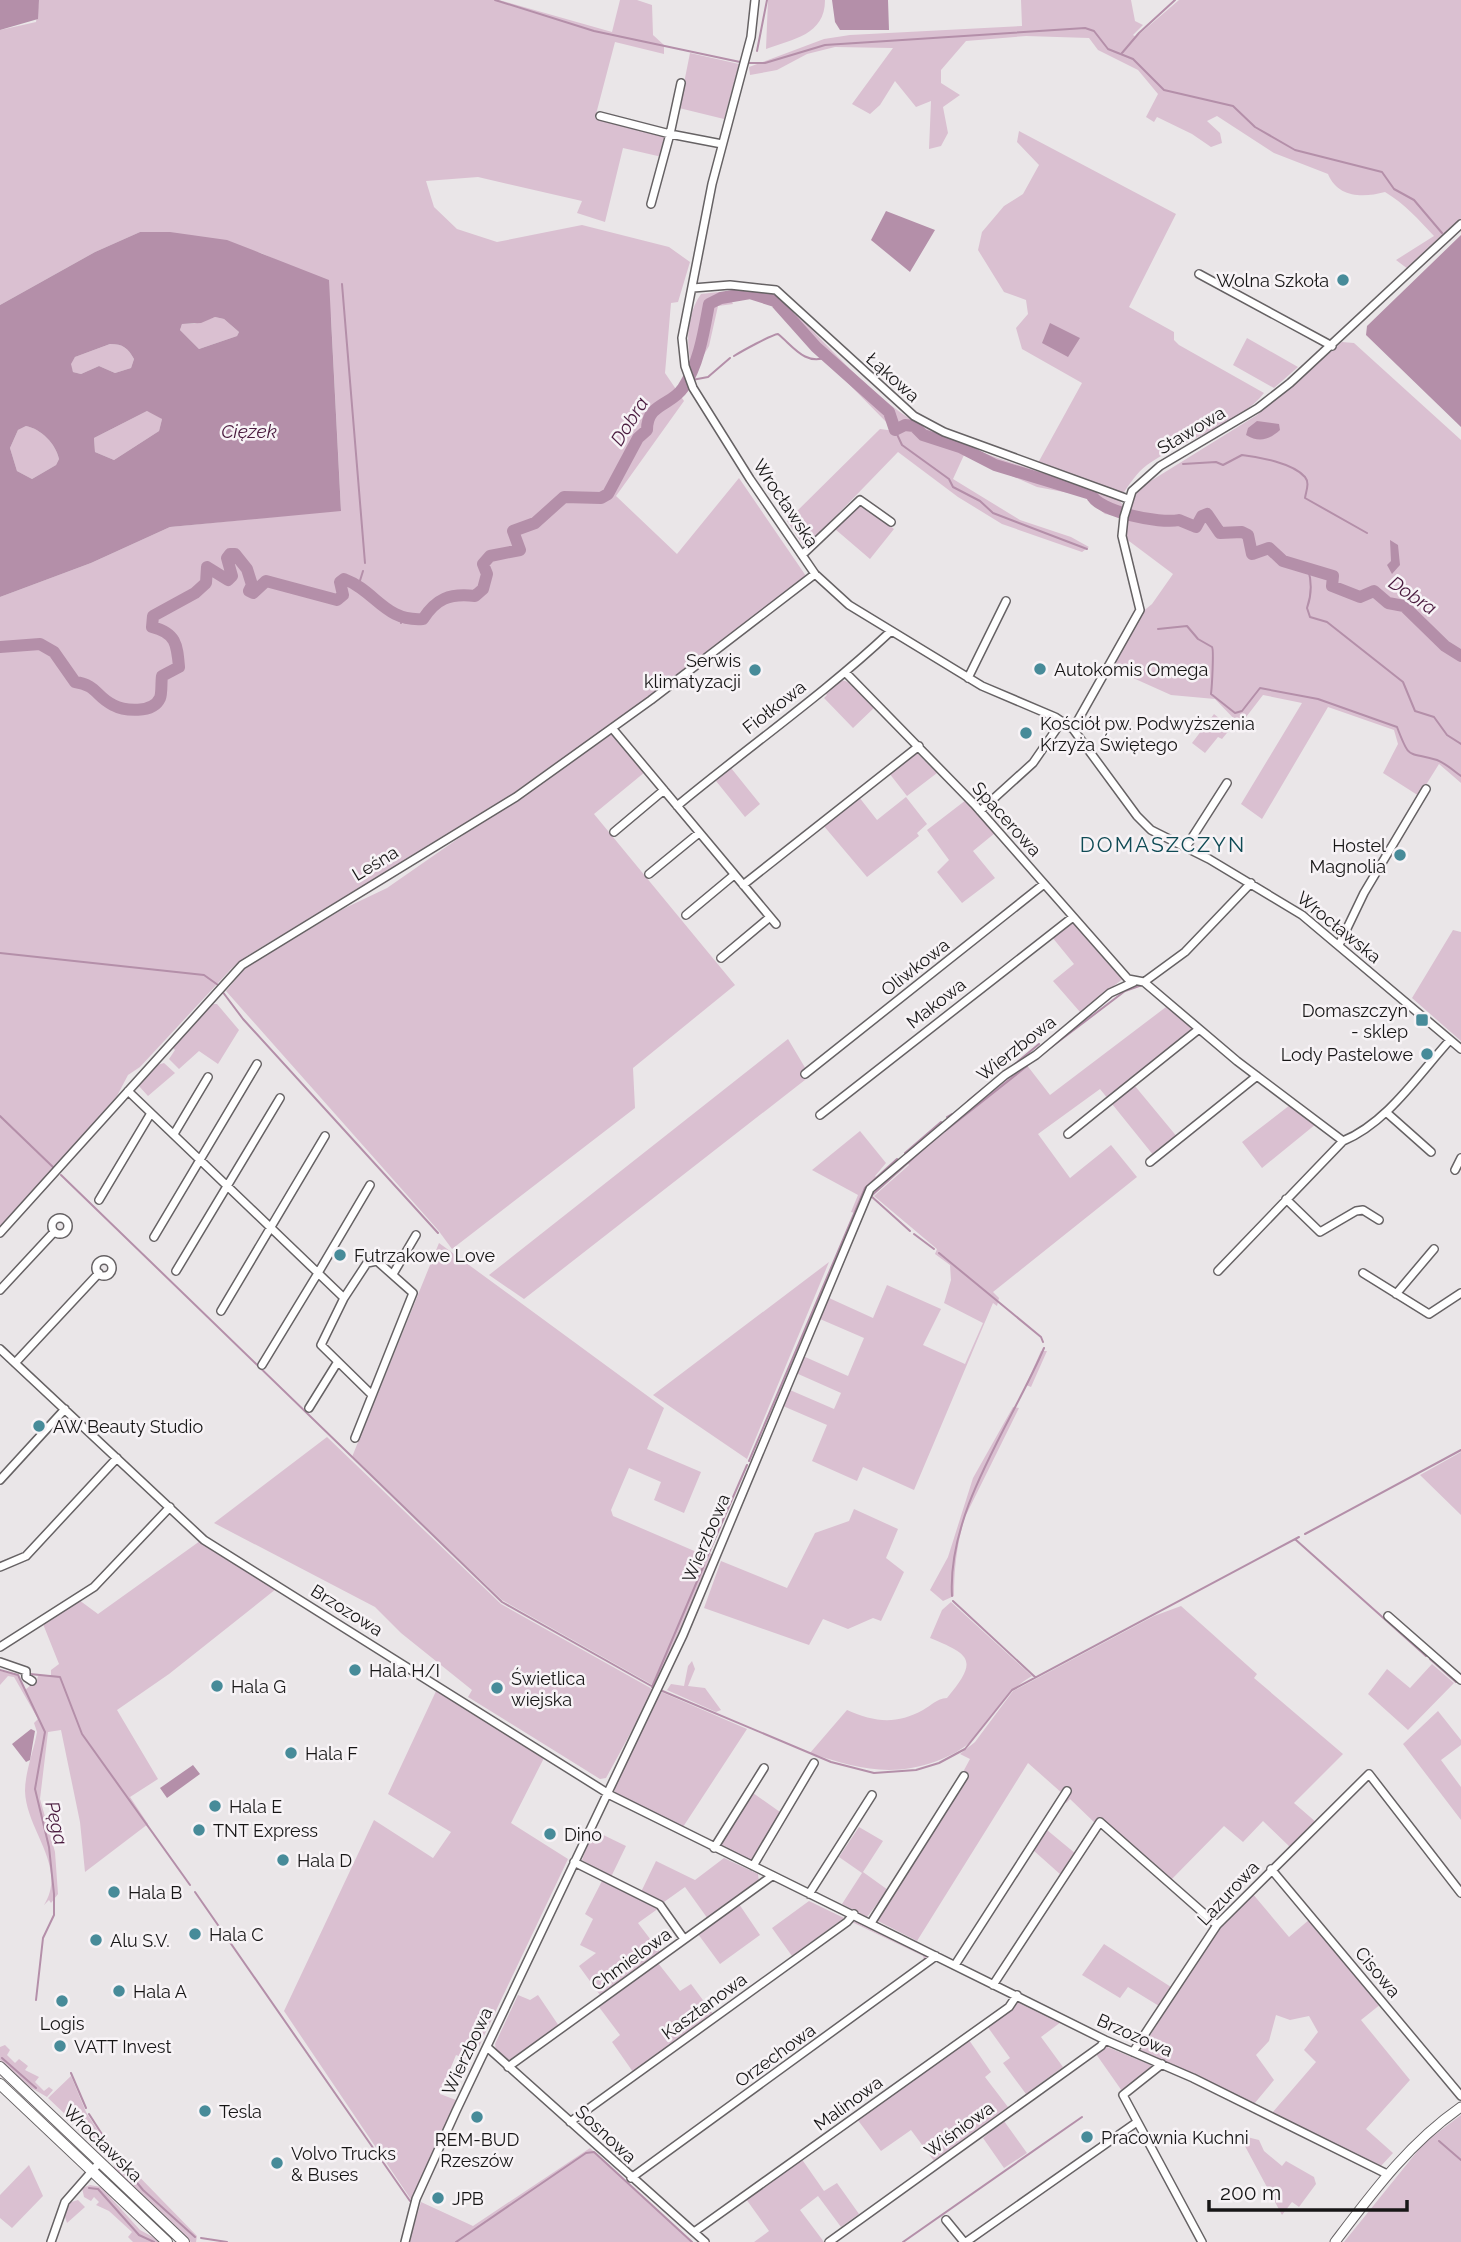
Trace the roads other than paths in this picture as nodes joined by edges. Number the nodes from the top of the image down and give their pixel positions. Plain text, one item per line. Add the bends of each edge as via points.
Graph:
1 (755, 0) edge
2 (681, 83) dead end
3 (600, 116) dead end
4 (670, 134) junction
5 (722, 144) junction
6 (651, 204) dead end
7 (1461, 224) edge
8 (1199, 274) dead end
9 (693, 288) junction
10 (1332, 346) junction
11 (1128, 499) junction
12 (891, 522) dead end
13 (802, 555) junction
14 (815, 574) junction
15 (1006, 601) dead end
16 (890, 632) junction
17 (846, 673) junction
18 (968, 678) junction
19 (1062, 721) junction
20 (612, 728) junction
21 (1073, 729) junction
22 (919, 746) junction
23 (1227, 783) dead end
24 (1426, 789) dead end
25 (664, 790) junction
26 (677, 807) junction
27 (980, 811) junction
28 (614, 832) dead end
29 (699, 833) junction
30 (1186, 848) junction
31 (649, 874) dead end
32 (734, 875) junction
33 (1251, 883) junction
34 (1044, 884) junction
35 (743, 885) junction
36 (685, 915) dead end
37 (770, 917) junction
38 (1073, 917) junction
39 (776, 924) dead end
40 (1339, 945) junction
41 (721, 958) dead end
42 (1134, 982) junction
43 (1144, 982) junction
44 (1199, 1029) junction
45 (1450, 1040) junction
46 (1461, 1049) edge
47 (257, 1064) dead end
48 (805, 1074) dead end
49 (1257, 1076) junction
50 (208, 1077) dead end
51 (128, 1091) junction
52 (280, 1098) dead end
53 (150, 1112) junction
54 (1385, 1112) junction
55 (820, 1115) dead end
56 (174, 1134) junction
57 (1068, 1134) dead end
58 (325, 1136) dead end
59 (1343, 1141) junction
60 (1431, 1152) dead end
61 (200, 1158) junction
62 (1461, 1158) edge
63 (1150, 1162) dead end
64 (1455, 1170) dead end
65 (228, 1185) junction
66 (370, 1185) dead end
67 (1286, 1199) junction
68 (99, 1200) dead end
69 (1379, 1220) dead end
70 (271, 1227) junction
71 (54, 1232) dead end
72 (0, 1233) edge
73 (416, 1235) dead end
74 (153, 1237) dead end
75 (1434, 1249) dead end
76 (1218, 1270) dead end
77 (176, 1271) dead end
78 (99, 1273) dead end
79 (318, 1273) junction
80 (1363, 1273) dead end
81 (393, 1274) junction
82 (0, 1290) edge
83 (1461, 1293) edge
84 (1396, 1294) junction
85 (344, 1298) junction
86 (221, 1311) dead end
87 (0, 1349) edge
88 (15, 1363) junction
89 (337, 1363) junction
90 (262, 1365) dead end
91 (372, 1395) junction
92 (309, 1408) dead end
93 (65, 1409) junction
94 (355, 1438) dead end
95 (117, 1458) junction
96 (0, 1480) edge
97 (170, 1507) junction
98 (0, 1567) edge
99 (1388, 1616) dead end
100 (0, 1647) edge
101 (0, 1662) edge
102 (28, 1676) dead end
103 (1461, 1680) edge
104 (814, 1763) dead end
105 (764, 1768) dead end
106 (964, 1776) dead end
107 (1067, 1791) dead end
108 (607, 1793) junction
109 (872, 1795) dead end
110 (714, 1848) junction
111 (574, 1862) junction
112 (752, 1866) junction
113 (1271, 1869) junction
114 (772, 1876) junction
115 (1461, 1893) edge
116 (809, 1894) junction
117 (854, 1914) junction
118 (871, 1923) junction
119 (1217, 1925) junction
120 (684, 1939) junction
121 (936, 1956) junction
122 (955, 1965) junction
123 (993, 1985) junction
124 (1017, 1995) junction
125 (1105, 2040) junction
126 (486, 2047) junction
127 (1133, 2052) junction
128 (1161, 2064) junction
129 (0, 2067) edge
130 (508, 2067) junction
131 (0, 2084) edge
132 (1461, 2096) edge
133 (1461, 2107) edge
134 (570, 2122) junction
135 (1137, 2122) junction
136 (100, 2162) junction
137 (92, 2171) junction
138 (1387, 2174) junction
139 (631, 2178) junction
140 (946, 2220) dead end
141 (694, 2232) junction
142 (51, 2242) edge
143 (167, 2242) edge
144 (184, 2242) edge
145 (405, 2242) edge
146 (705, 2242) edge
147 (829, 2242) edge
148 (965, 2242) edge
149 (1202, 2242) edge
150 (1335, 2242) edge

1 - 5 street, Wrocławska via 751,37
2 - 4 street
3 - 4 street
4 - 5 street
4 - 6 street
5 - 9 street, Wrocławska
7 - 10 street, Stawowa
8 - 10 street
9 - 11 street, Łąkowa via 730,285 776,290 914,416 943,432
9 - 13 street, Wrocławska via 682,338 693,388
10 - 11 street, Stawowa via 1258,408 1160,466
11 - 21 street via 1122,536 1140,610
12 - 13 street via 864,501 855,502
13 - 14 street, Wrocławska
14 - 16 street, Wrocławska via 849,605
14 - 20 street, Leśna
15 - 18 street
16 - 17 street, Fiołkowa
16 - 18 street, Wrocławska
17 - 22 street, Spacerowa
17 - 26 street, Fiołkowa
18 - 19 street, Wrocławska
19 - 21 street, Wrocławska
19 - 27 street via 1033,763
20 - 25 street
20 - 51 street, Leśna via 516,797 242,965
21 - 30 street, Wrocławska via 1144,824
22 - 27 street, Spacerowa
22 - 35 street
23 - 30 street
24 - 40 street
25 - 26 street
25 - 28 street
26 - 29 street
27 - 34 street, Spacerowa
29 - 31 street
29 - 32 street
30 - 33 street, Wrocławska
32 - 35 street
32 - 36 street
33 - 40 street, Wrocławska
33 - 43 street via 1185,951
34 - 38 street, Spacerowa
34 - 48 street, Oliwkowa
35 - 37 street
37 - 39 street
37 - 41 street
38 - 42 street, Spacerowa
38 - 55 street, Makowa
40 - 45 street, Wrocławska
42 - 43 street
42 - 108 street, Wierzbowa via 1110,993 1036,1055 1005,1074 870,1189 683,1635
43 - 44 street
44 - 49 street
44 - 57 street
45 - 46 street, Wrocławska
45 - 54 street
47 - 61 street
49 - 59 street
49 - 63 street
50 - 56 street
51 - 53 street
51 - 72 street, Leśna
52 - 65 street
53 - 56 street
53 - 68 street
54 - 59 street
54 - 60 street
56 - 61 street
58 - 70 street
59 - 67 street
61 - 65 street
61 - 74 street
62 - 64 street
65 - 70 street
65 - 77 street
66 - 79 street
67 - 69 street via 1320,1232 1356,1211
67 - 76 street
70 - 79 street
70 - 86 street
71 - 82 street
73 - 81 street
75 - 84 street
78 - 88 street
79 - 85 street
79 - 90 street
80 - 84 street
81 - 85 street via 370,1261
81 - 91 street via 413,1293
83 - 84 street via 1429,1314
85 - 89 street via 321,1343
87 - 88 street, Brzozowa
88 - 93 street, Brzozowa
89 - 91 street
89 - 92 street
91 - 94 street
93 - 95 street, Brzozowa
93 - 96 street
95 - 97 street, Brzozowa
95 - 98 street via 26,1556
97 - 100 street via 94,1587
97 - 108 street, Brzozowa via 204,1540
99 - 103 street
101 - 102 street
104 - 112 street
105 - 110 street
106 - 118 street
107 - 122 street
108 - 110 street, Brzozowa
108 - 111 street, Wierzbowa
109 - 116 street
110 - 112 street, Brzozowa
111 - 120 street via 660,1905
111 - 126 street, Wierzbowa
112 - 114 street, Brzozowa
113 - 115 street, Lazurowa via 1369,1774
113 - 119 street, Lazurowa
113 - 132 street, Cisowa
114 - 116 street, Brzozowa
114 - 120 street, Chmielowa
116 - 117 street, Brzozowa
117 - 118 street, Brzozowa
117 - 134 street, Kasztanowa
118 - 121 street, Brzozowa
119 - 123 street via 1100,1822
119 - 127 street, Lazurowa
120 - 130 street, Chmielowa
121 - 122 street, Brzozowa
121 - 139 street, Orzechowa
122 - 123 street, Brzozowa
123 - 124 street, Brzozowa
124 - 125 street, Brzozowa
124 - 141 street, Malinowa via 1009,2007
125 - 127 street, Brzozowa
125 - 147 street, Wiśniowa
126 - 130 street, Sosnowa
126 - 145 street, Wierzbowa via 416,2199
127 - 128 street, Brzozowa
128 - 135 street via 1123,2095
128 - 138 street, Brzozowa
129 - 136 main road, Wrocławska
130 - 134 street, Sosnowa
131 - 137 main road, Wrocławska
133 - 138 street via 1423,2136
134 - 139 street, Sosnowa
135 - 148 street
135 - 149 street
136 - 137 street
136 - 144 main road, Wrocławska
137 - 142 street via 65,2202
137 - 143 main road, Wrocławska
138 - 150 street
139 - 141 street, Sosnowa
140 - 148 street
141 - 146 street, Sosnowa

